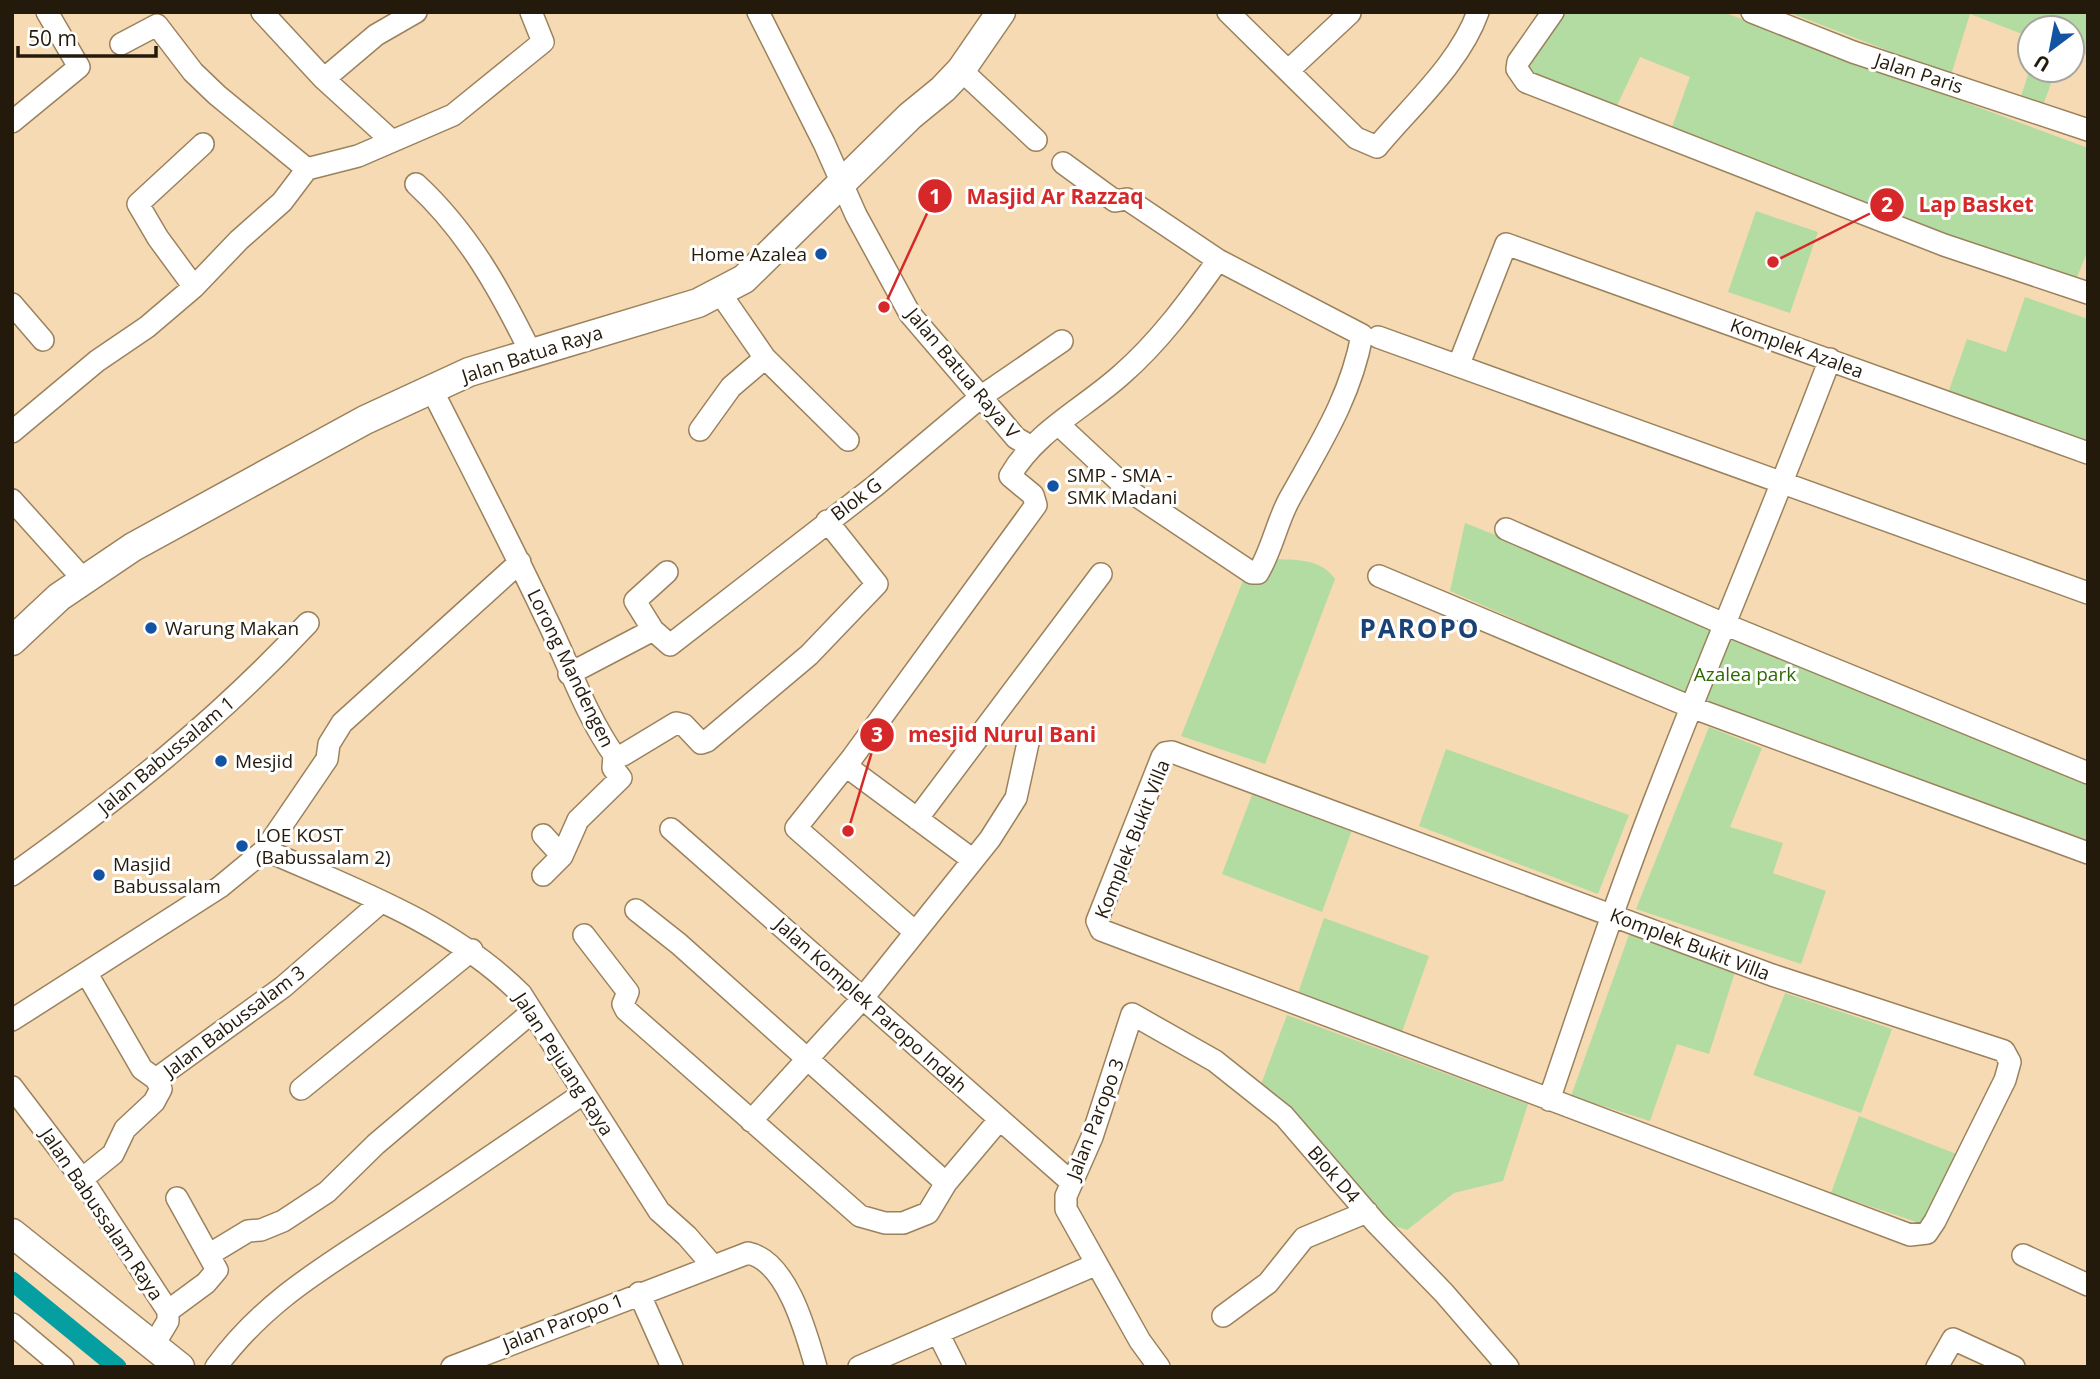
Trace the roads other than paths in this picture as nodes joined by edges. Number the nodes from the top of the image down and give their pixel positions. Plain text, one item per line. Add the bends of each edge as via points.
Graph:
1 (47, 12) edge
2 (262, 12) edge
3 (416, 12) edge
4 (531, 12) edge
5 (758, 12) edge
6 (1001, 12) edge
7 (1228, 12) edge
8 (1478, 12) edge
9 (1553, 12) edge
10 (1752, 12) edge
11 (1350, 13) edge
12 (121, 44) dead end
13 (961, 70) junction
14 (1289, 70) junction
15 (324, 79) junction
16 (12, 122) edge
17 (2088, 130) edge
18 (1037, 140) dead end
19 (392, 141) junction
20 (203, 144) dead end
21 (1063, 163) dead end
22 (307, 169) junction
23 (416, 184) dead end
24 (842, 184) junction
25 (1218, 260) junction
26 (194, 287) junction
27 (720, 293) junction
28 (2088, 293) edge
29 (12, 303) edge
30 (1378, 337) dead end
31 (43, 340) dead end
32 (1062, 341) dead end
33 (531, 353) junction
34 (765, 358) junction
35 (1830, 359) junction
36 (1459, 364) junction
37 (432, 390) junction
38 (982, 396) junction
39 (1058, 424) junction
40 (699, 430) dead end
41 (12, 432) edge
42 (848, 440) dead end
43 (1030, 446) junction
44 (2088, 453) edge
45 (1784, 481) junction
46 (12, 500) edge
47 (827, 521) junction
48 (1506, 529) dead end
49 (520, 562) junction
50 (667, 572) dead end
51 (1101, 574) dead end
52 (1379, 576) dead end
53 (84, 580) junction
54 (2088, 593) edge
55 (308, 623) dead end
56 (1724, 624) junction
57 (653, 630) junction
58 (12, 641) edge
59 (569, 674) junction
60 (1691, 708) junction
61 (1028, 743) dead end
62 (614, 755) junction
63 (846, 766) junction
64 (2088, 773) edge
65 (917, 819) junction
66 (671, 830) dead end
67 (543, 835) dead end
68 (265, 850) junction
69 (2088, 853) edge
70 (562, 856) junction
71 (973, 860) junction
72 (12, 875) edge
73 (542, 875) dead end
74 (381, 902) junction
75 (636, 910) dead end
76 (1612, 914) junction
77 (915, 932) junction
78 (584, 935) dead end
79 (471, 950) junction
80 (87, 974) junction
81 (862, 999) junction
82 (532, 1012) junction
83 (1132, 1014) joint
84 (12, 1020) edge
85 (807, 1059) junction
86 (156, 1079) junction
87 (12, 1087) edge
88 (301, 1089) dead end
89 (584, 1093) junction
90 (1549, 1100) junction
91 (999, 1120) junction
92 (751, 1121) junction
93 (82, 1179) junction
94 (1071, 1182) junction
95 (946, 1183) junction
96 (177, 1198) dead end
97 (1367, 1212) junction
98 (12, 1233) edge
99 (210, 1254) junction
100 (2023, 1255) dead end
101 (1097, 1264) junction
102 (713, 1266) junction
103 (2087, 1283) edge
104 (639, 1293) junction
105 (168, 1311) junction
106 (1223, 1316) dead end
107 (12, 1324) edge
108 (939, 1333) junction
109 (153, 1346) junction
110 (63, 1367) edge
111 (180, 1367) edge
112 (216, 1367) edge
113 (452, 1367) edge
114 (672, 1367) edge
115 (816, 1367) edge
116 (859, 1367) edge
117 (955, 1367) edge
118 (1159, 1367) edge
119 (1508, 1367) edge
120 (1937, 1367) edge
121 (2014, 1367) edge

1 - 16 street via 79,67
2 - 15 street
3 - 15 street via 376,35
4 - 19 street via 544,42 453,115
5 - 24 street, Jalan Batua Raya V
6 - 13 main road, Jalan Batua Raya
7 - 14 street
8 - 14 street via 1454,55 1377,147 1356,138
9 - 28 street via 1518,62 1520,76 1533,85 1944,245
10 - 17 street, Jalan Paris via 1853,52
11 - 14 street
12 - 22 street via 157,25 201,80
13 - 18 street
13 - 24 main road, Jalan Batua Raya
15 - 19 street
19 - 22 street via 346,160
20 - 26 street via 138,204
21 - 25 street via 1115,201 1127,200
22 - 26 street via 282,202
23 - 33 street via 448,215 481,260
24 - 27 main road, Jalan Batua Raya via 744,279
24 - 38 street, Jalan Batua Raya V via 910,314
25 - 39 street via 1149,349
25 - 39 street via 1362,335 1357,367 1340,408 1289,499 1258,573 1131,492
26 - 41 street
27 - 33 main road, Jalan Batua Raya
27 - 34 street
29 - 31 street
30 - 36 street
32 - 38 street, Blok G
33 - 37 main road, Jalan Batua Raya via 469,372
34 - 40 street via 731,387
34 - 42 street
35 - 36 street, Komplek Azalea via 1506,244
35 - 44 street, Komplek Azalea
35 - 45 street
36 - 45 street
37 - 49 street, Lorong Mandengen
37 - 53 main road, Jalan Batua Raya via 365,420 164,529
38 - 43 street, Jalan Batua Raya V via 1016,438
38 - 47 street, Blok G
39 - 43 street
43 - 63 street via 1010,476 1033,495 1036,505
45 - 54 street
45 - 56 street
46 - 53 street
47 - 57 street, Blok G via 675,642 665,644
47 - 62 street, Lorong Mandengen via 877,584 809,655 708,741 701,743 676,723 623,755
48 - 56 street
49 - 59 street, Lorong Mandengen
49 - 68 street via 342,723 329,744 327,759
50 - 57 street via 635,599
51 - 65 street
52 - 60 street
53 - 58 main road, Jalan Batua Raya
55 - 72 street, Jalan Babussalam 1 via 208,723
56 - 60 street
56 - 64 street
57 - 59 street
59 - 62 street, Lorong Mandengen
60 - 69 street
60 - 76 street
61 - 71 street via 1016,798
62 - 70 street via 613,768 621,778 578,820
63 - 65 street
63 - 77 street via 796,828
65 - 71 street
66 - 81 street, Jalan Komplek Paropo Indah
67 - 70 street
68 - 74 street, Jalan Pejuang Raya
68 - 80 street via 220,887
70 - 73 street
71 - 77 street
74 - 79 street, Jalan Pejuang Raya
74 - 86 street, Jalan Babussalam 3 via 283,987
75 - 85 street
76 - 90 street
76 - 90 street, Komplek Bukit Villa via 1772,975 2004,1051 2010,1062 2006,1080 1935,1221 1927,1233 1918,1236
76 - 90 street, Komplek Bukit Villa via 1168,752 1162,757 1097,921 1101,930
77 - 81 street
78 - 92 street via 628,992 623,1004 626,1010
79 - 82 street, Jalan Pejuang Raya via 521,993
79 - 88 street
80 - 84 street
80 - 86 street via 142,1069
81 - 85 street
81 - 91 street, Jalan Komplek Paropo Indah
82 - 89 street, Jalan Pejuang Raya
82 - 99 street via 376,1144 327,1192 284,1220 248,1231
83 - 94 street, Jalan Paropo 3 via 1092,1137
83 - 97 street, Blok D4 via 1215,1061 1270,1104
85 - 92 street
85 - 95 street
86 - 93 street, Jalan Babussalam 3 via 161,1089 158,1097 126,1127 113,1154
87 - 93 street, Jalan Babussalam Raya
89 - 102 street, Jalan Pejuang Raya via 659,1211
89 - 112 street via 318,1269 249,1325
91 - 94 street, Jalan Komplek Paropo Indah
91 - 95 street
92 - 95 street via 850,1208 875,1222 903,1223 928,1213
93 - 105 street, Jalan Babussalam Raya
94 - 101 street, Jalan Paropo 3 via 1066,1209
96 - 99 street
97 - 106 street via 1304,1238 1268,1283
97 - 119 street, Blok D4
98 - 109 main road
99 - 105 street via 217,1267 214,1276
100 - 103 street
101 - 108 street
101 - 118 street, Jalan Paropo 3
102 - 104 street
102 - 115 street via 748,1253 766,1260 787,1289
104 - 113 street, Jalan Paropo 1
104 - 114 street, Jalan Paropo 1
105 - 109 street, Jalan Babussalam Raya via 168,1321
107 - 110 street
108 - 116 street
108 - 117 street
109 - 111 main road
120 - 121 street via 1953,1339

